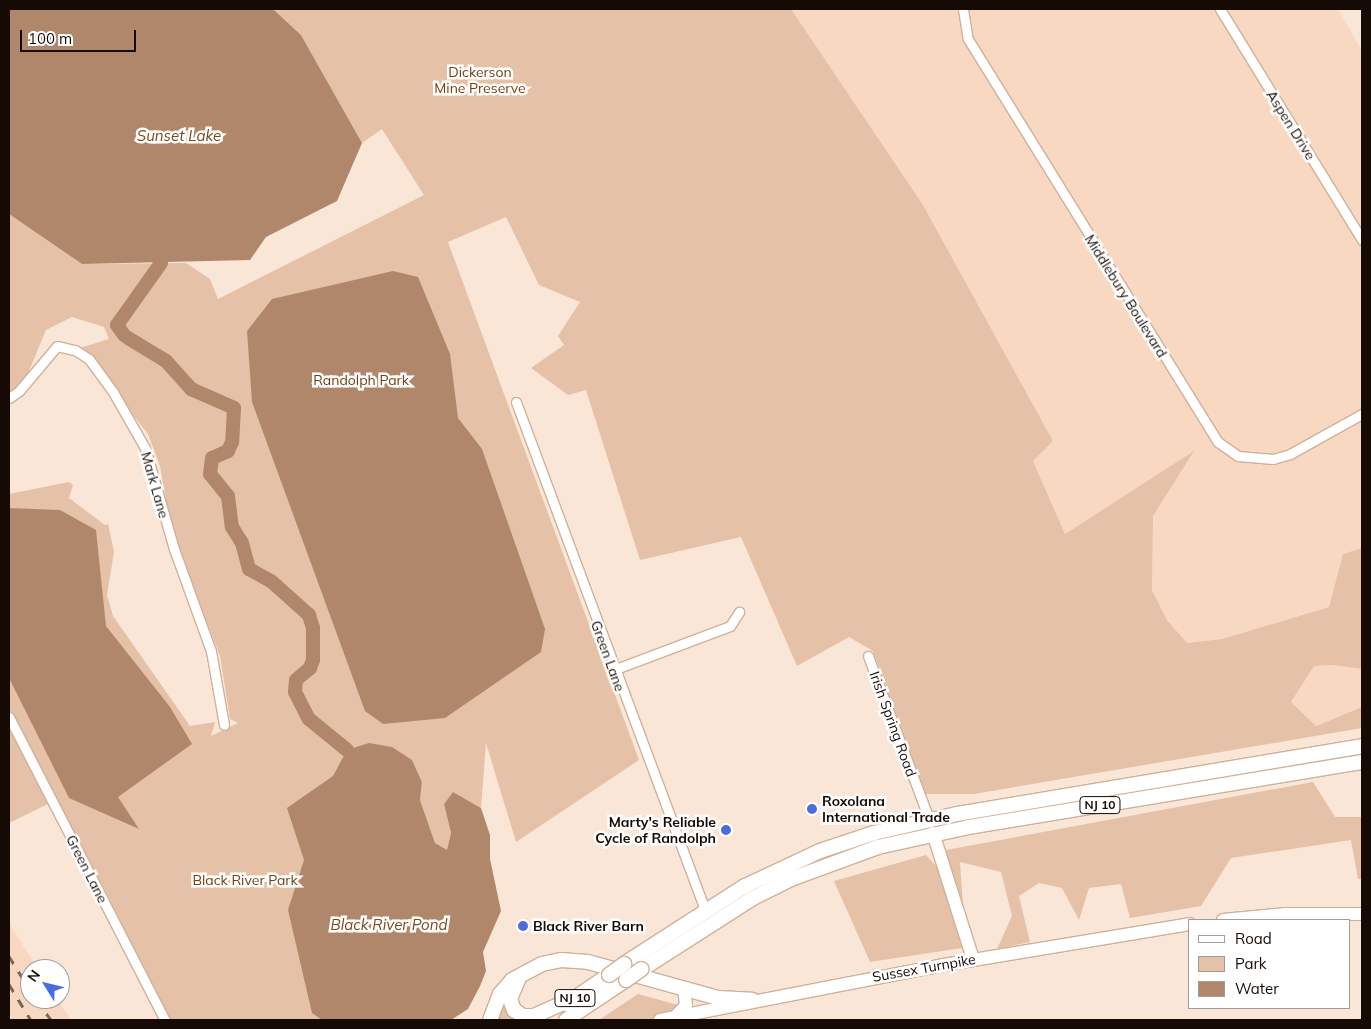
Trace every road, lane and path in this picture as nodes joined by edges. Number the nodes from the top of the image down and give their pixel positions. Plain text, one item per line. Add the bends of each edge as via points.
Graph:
1 (963, 9) edge
2 (1220, 9) edge
3 (1362, 240) edge
4 (9, 398) edge
5 (516, 402) dead end
6 (1362, 414) edge
7 (739, 612) dead end
8 (868, 656) dead end
9 (613, 670) junction
10 (9, 718) edge
11 (224, 725) dead end
12 (1362, 746) edge
13 (1362, 762) edge
14 (931, 826) junction
15 (705, 910) junction
16 (1362, 914) edge
17 (1234, 919) edge
18 (1188, 924) edge
19 (973, 960) junction
20 (524, 974) junction
21 (684, 989) junction
22 (572, 1000) junction
23 (752, 1000) junction
24 (679, 1018) edge
25 (165, 1020) edge
26 (490, 1020) edge
27 (542, 1020) edge
28 (566, 1020) edge
29 (660, 1020) edge

1 - 6 street, Middlebury Boulevard via 968,39 1218,442 1238,456 1272,460 1290,454
2 - 3 street, Aspen Drive
4 - 11 street, Mark Lane via 57,346 75,350 89,359 113,392 145,448 174,549 211,651
5 - 9 street, Green Lane
7 - 9 street via 730,626
8 - 14 street, Irish Spring Road
9 - 15 street, Green Lane
10 - 25 street, Green Lane
12 - 14 highway, NJ 10
13 - 14 highway, NJ 10
14 - 15 highway, NJ 10 via 820,851 773,872
14 - 19 main road, Irish Spring Road
14 - 28 highway, NJ 10, bridge via 791,879 725,914
15 - 22 highway, NJ 10, bridge
16 - 17 main road via 1286,914
18 - 19 main road, Sussex Turnpike
19 - 23 main road, Sussex Turnpike
20 - 21 highway via 553,961 578,960
20 - 22 highway via 511,994 512,1007 520,1014 534,1016
20 - 26 highway via 505,987
21 - 23 highway via 718,998
21 - 24 main road via 686,1005
22 - 27 highway, NJ 10
23 - 24 main road, Sussex Turnpike via 741,1006
24 - 29 main road, Sussex Turnpike

